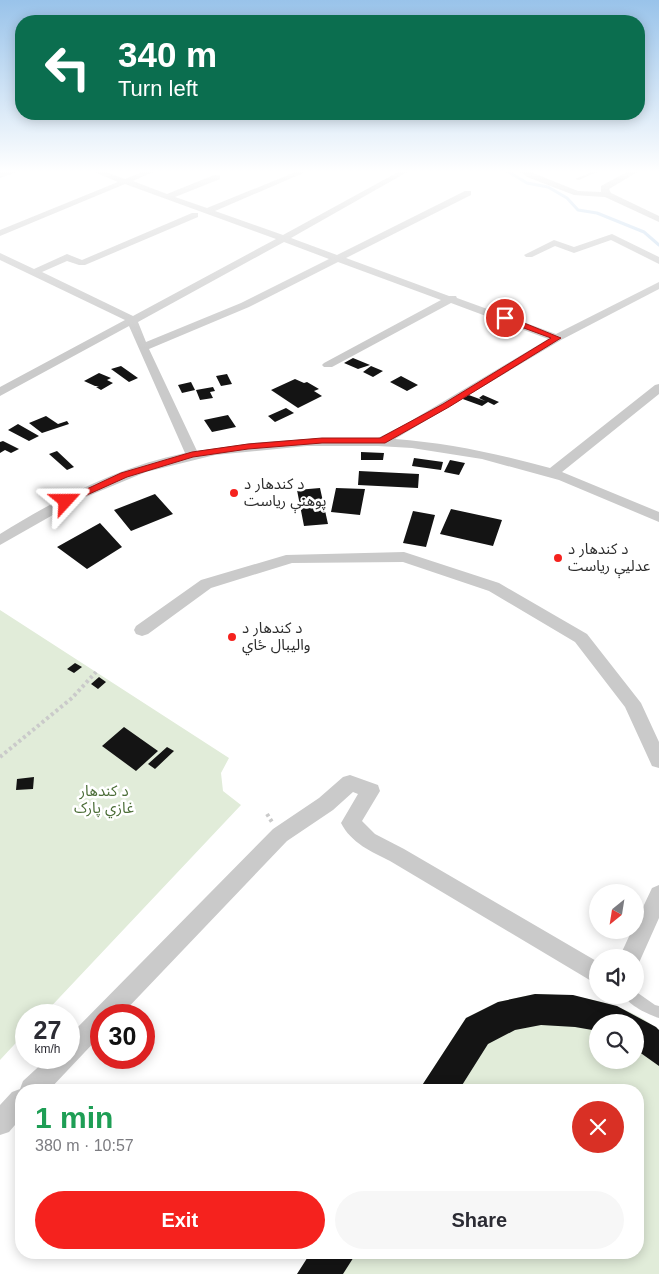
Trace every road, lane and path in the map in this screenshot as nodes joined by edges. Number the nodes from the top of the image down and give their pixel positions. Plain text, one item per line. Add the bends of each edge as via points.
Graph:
1 (159, 230) edge
2 (262, 230) edge
3 (298, 230) edge
4 (394, 230) edge
5 (284, 238) junction
6 (528, 254) dead end
7 (0, 256) edge
8 (340, 258) junction
9 (659, 261) edge
10 (35, 272) junction
11 (659, 285) edge
12 (452, 298) junction
13 (132, 319) junction
14 (558, 338) junction
15 (143, 348) junction
16 (328, 365) dead end
17 (659, 388) edge
18 (0, 392) edge
19 (382, 441) junction
20 (192, 455) junction
21 (552, 473) junction
22 (659, 502) edge
23 (653, 515) edge
24 (0, 540) edge
25 (142, 630) dead end
26 (96, 672) dead end
27 (0, 756) edge
28 (659, 761) edge
29 (659, 894) edge
30 (634, 949) edge
31 (589, 969) edge
32 (116, 1004) edge
33 (643, 1004) edge
34 (659, 1012) edge
35 (90, 1030) edge
36 (80, 1041) edge
37 (53, 1069) edge
38 (38, 1084) edge
39 (15, 1107) edge
40 (0, 1123) edge

1 - 10 street via 82,263 66,257
2 - 5 street
3 - 5 street
4 - 8 street
5 - 8 street
5 - 13 street
6 - 9 street via 554,243 574,250 612,237
7 - 10 street
8 - 12 street
8 - 15 street
10 - 13 street
11 - 14 street
12 - 14 street
12 - 16 street
13 - 15 street
13 - 18 street
14 - 19 street
15 - 20 street
17 - 21 street
19 - 20 street via 322,440
19 - 21 street via 428,444
20 - 24 street via 124,475 51,508
21 - 23 street
22 - 23 street
25 - 28 street via 206,584 291,558 404,557 494,587 581,638 632,703
26 - 27 path via 72,698
29 - 30 street
31 - 32 street via 368,840 350,823 371,791 350,783 280,836
33 - 34 lane
35 - 36 street
37 - 38 street
39 - 40 street

